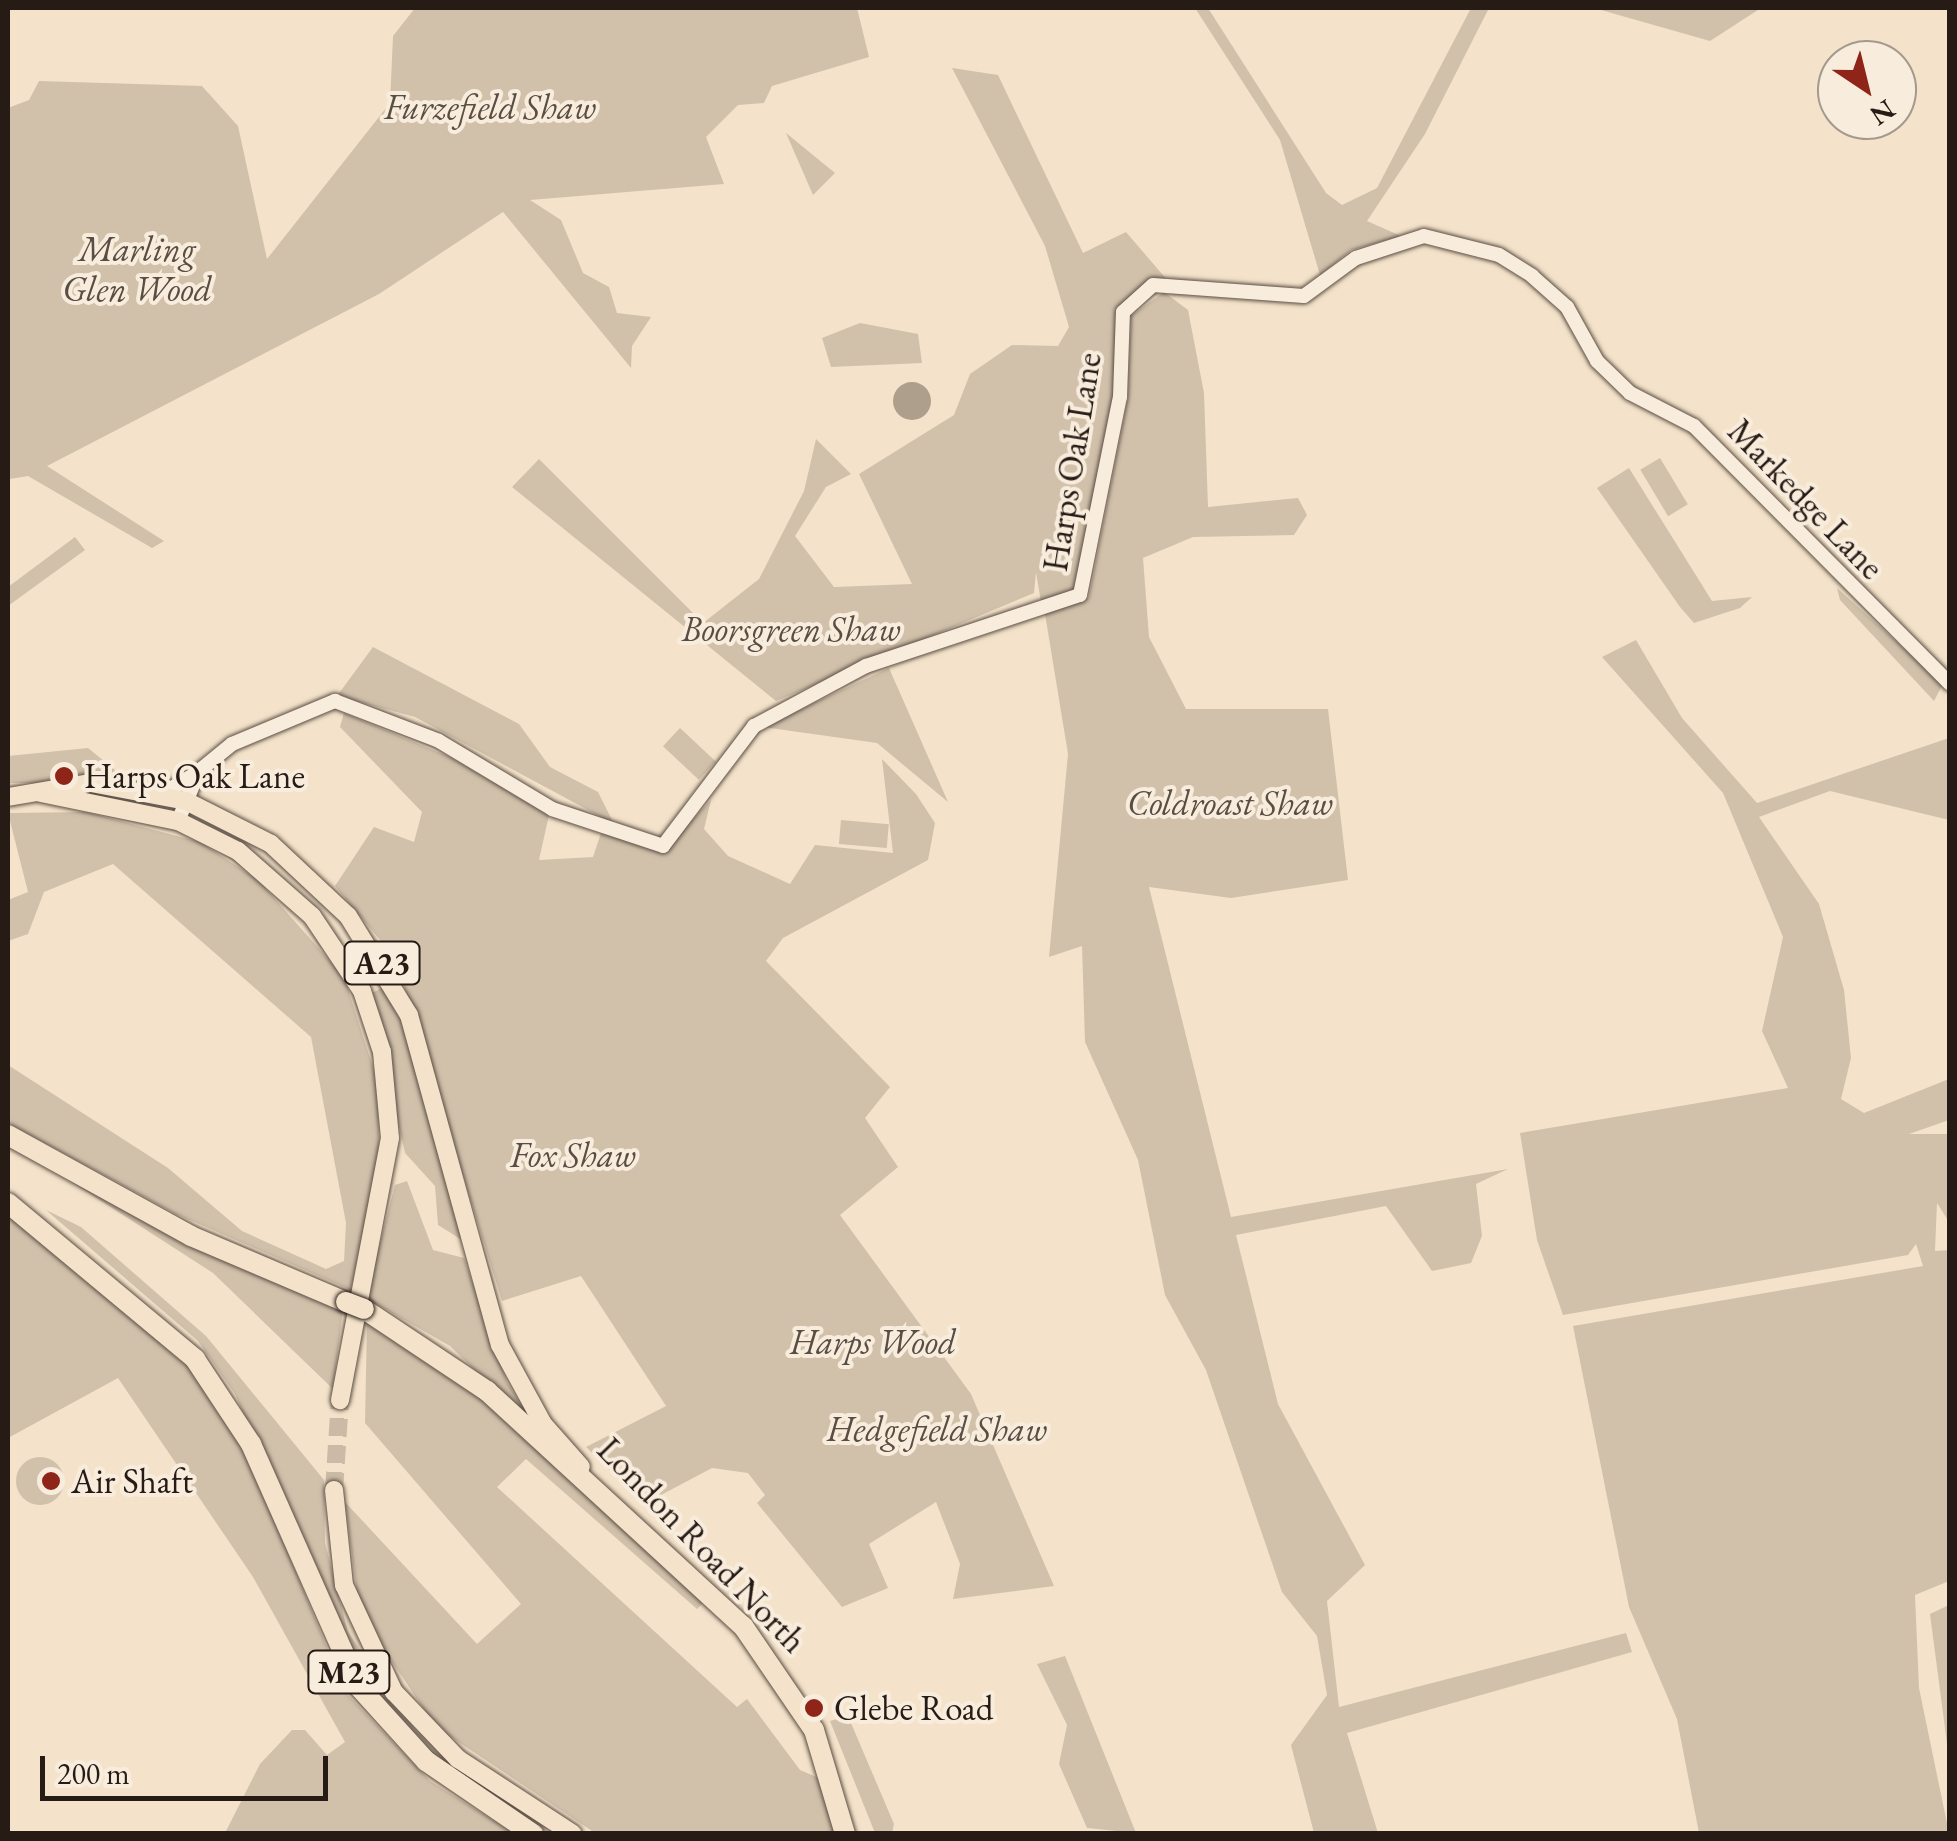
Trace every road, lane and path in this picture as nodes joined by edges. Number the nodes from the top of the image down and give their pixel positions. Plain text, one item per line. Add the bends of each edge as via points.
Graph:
1 (1424, 236) joint
2 (1950, 684) edge
3 (198, 771) junction
4 (35, 792) junction
5 (162, 794) junction
6 (8, 796) edge
7 (186, 801) junction
8 (178, 821) junction
9 (8, 1135) edge
10 (8, 1204) edge
11 (340, 1400) tunnel mouth
12 (334, 1490) tunnel mouth
13 (601, 1496) junction
14 (533, 1834) edge
15 (573, 1834) edge
16 (845, 1834) edge

1 - 2 street, Markedge Lane via 1498,255 1532,276 1567,306 1598,361 1630,393 1694,426
1 - 3 street, Harps Oak Lane via 1356,258 1304,296 1153,285 1123,312 1120,397 1080,594 866,666 754,726 663,846 552,809 439,741 335,701 232,744
3 - 5 street
3 - 7 street
4 - 5 main road, London Road North / A23 via 91,783
4 - 6 main road, London Road North / A23
4 - 8 main road, London Road North / A23
5 - 7 main road, London Road North / A23
7 - 8 street
7 - 13 main road, London Road North / A23 via 292,860 389,974 424,1062 500,1345 543,1424
8 - 11 main road, London Road North / A23 via 238,851 295,897 341,953 377,1031 390,1147
9 - 13 highway via 191,1236 355,1306 458,1367
10 - 14 highway, M23 via 195,1359 252,1444 358,1686 426,1761
12 - 15 main road via 344,1585 394,1692 458,1759
13 - 16 highway, London Road North / A23 via 776,1666 825,1755

